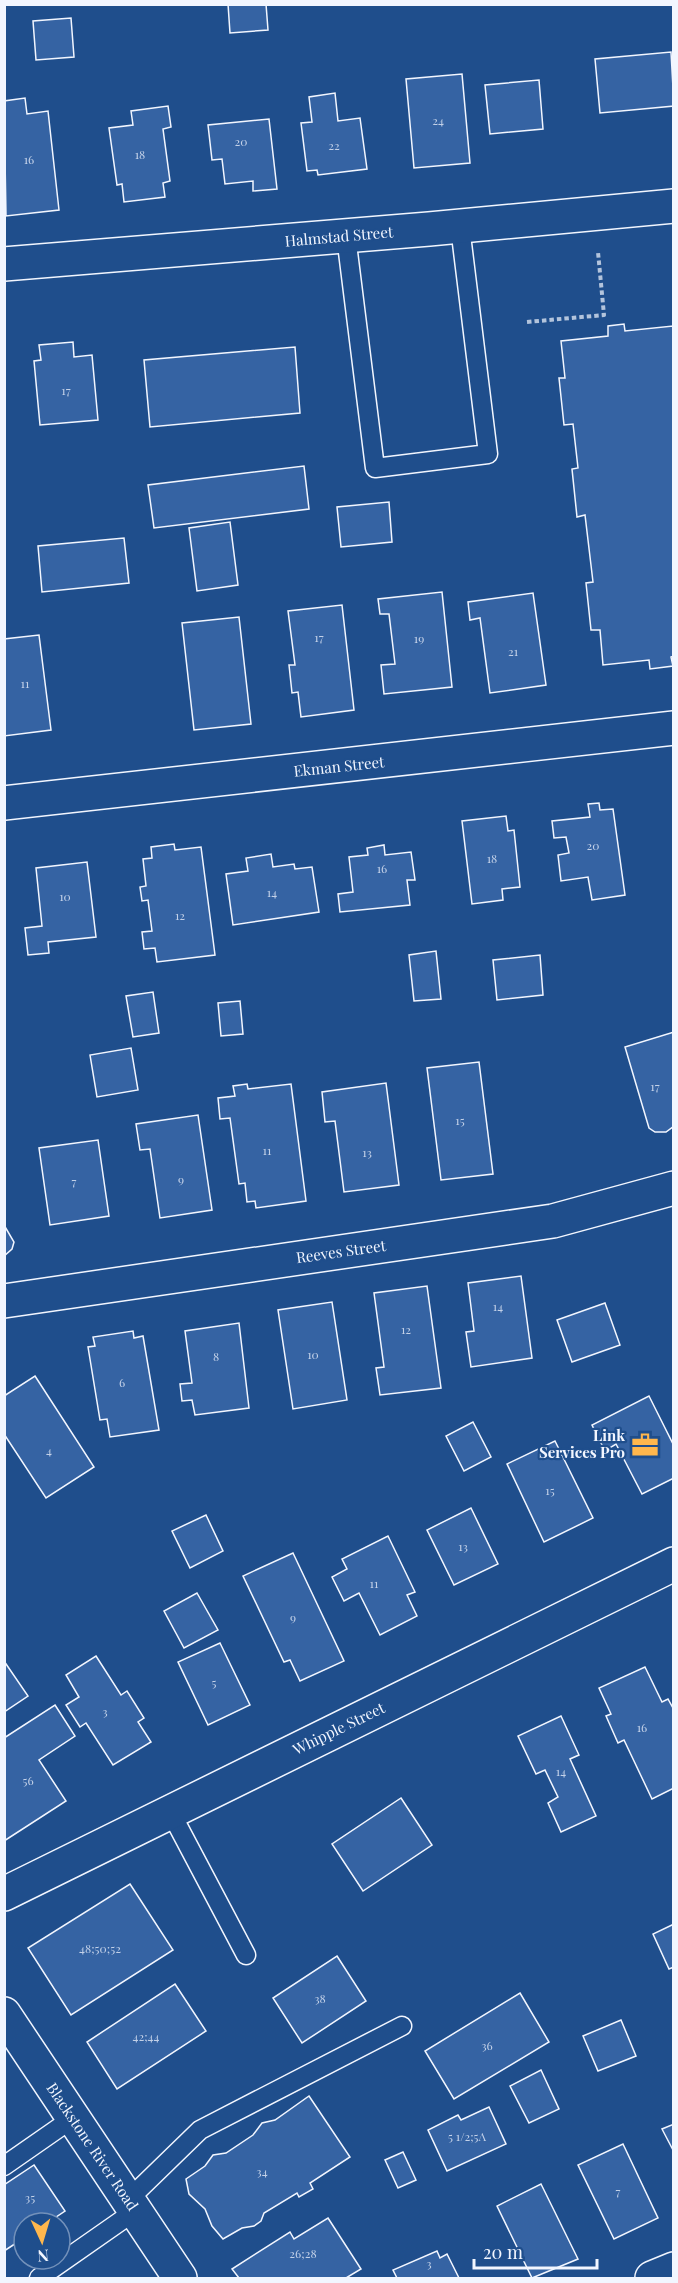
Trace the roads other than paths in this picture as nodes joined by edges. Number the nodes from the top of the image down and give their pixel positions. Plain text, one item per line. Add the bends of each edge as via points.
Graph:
1 (674, 206) edge
2 (460, 227) junction
3 (346, 236) junction
4 (4, 264) edge
5 (674, 728) edge
6 (4, 803) edge
7 (674, 1188) edge
8 (4, 1301) edge
9 (674, 1563) edge
10 (171, 1813) junction
11 (4, 1894) edge
12 (246, 1955) dead end
13 (4, 2014) edge
14 (402, 2026) dead end
15 (73, 2118) junction
16 (4, 2166) edge
17 (131, 2205) junction
18 (674, 2269) edge
19 (39, 2278) edge
20 (180, 2278) edge
21 (652, 2278) edge

1 - 2 street, Halmstad Street
2 - 3 street, Halmstad Street
2 - 3 lane via 488,454 375,468
3 - 4 street, Halmstad Street
5 - 6 street, Ekman Street
7 - 8 street, Reeves Street via 553,1221
9 - 10 street, Whipple Street
10 - 11 street, Whipple Street
10 - 12 lane
13 - 15 street, Blackstone River Road
14 - 17 lane via 200,2130
15 - 16 lane
15 - 17 street, Blackstone River Road
17 - 19 lane
17 - 20 street, Blackstone River Road
18 - 21 street

